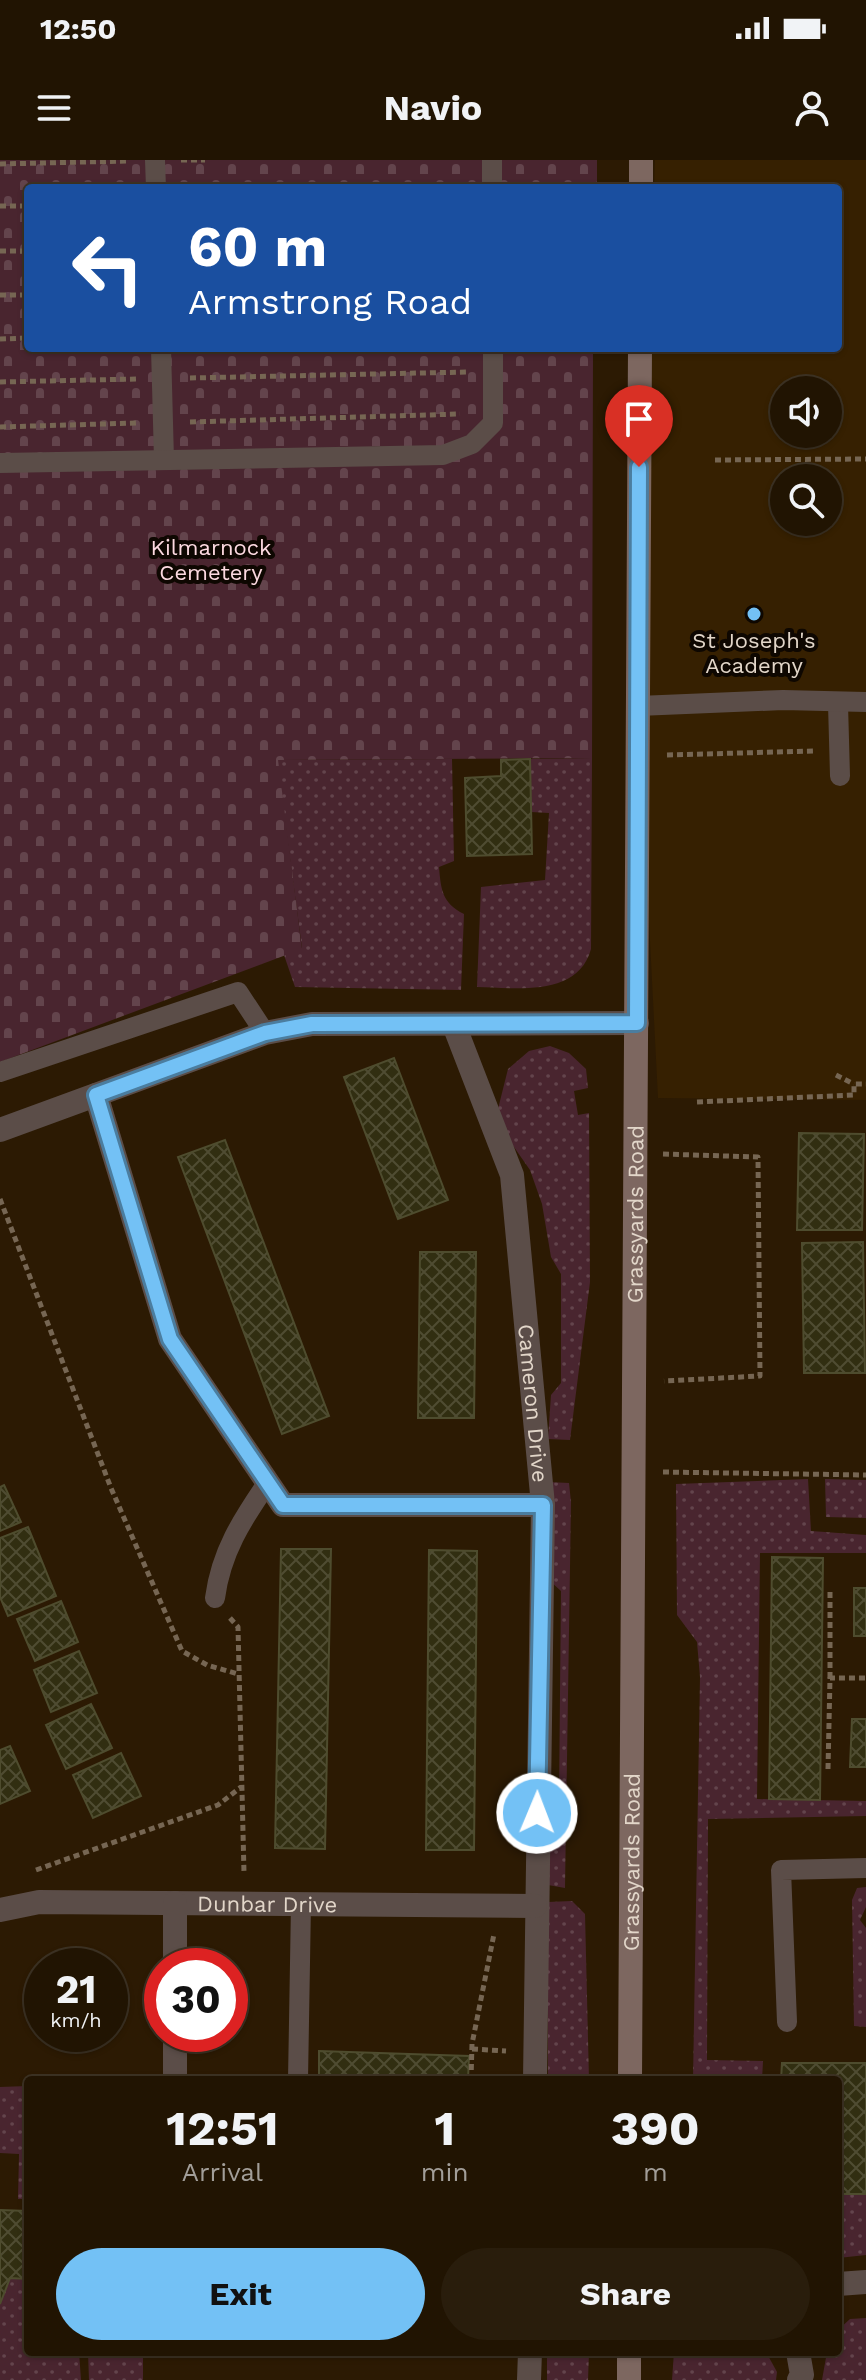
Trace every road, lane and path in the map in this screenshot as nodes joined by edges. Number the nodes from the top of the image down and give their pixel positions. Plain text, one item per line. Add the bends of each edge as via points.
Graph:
1 (155, 160) edge
2 (205, 160) edge
3 (492, 160) edge
4 (641, 160) edge
5 (0, 164) edge
6 (156, 184) edge
7 (492, 184) edge
8 (641, 184) edge
9 (0, 206) edge
10 (24, 206) edge
11 (0, 251) edge
12 (24, 251) edge
13 (0, 295) edge
14 (24, 295) edge
15 (24, 338) edge
16 (0, 339) edge
17 (161, 352) edge
18 (493, 352) edge
19 (640, 352) edge
20 (493, 371) junction
21 (162, 379) junction
22 (0, 382) edge
23 (493, 413) junction
24 (163, 422) junction
25 (0, 427) edge
26 (866, 459) edge
27 (164, 460) junction
28 (715, 460) dead end
29 (0, 463) edge
30 (866, 702) edge
31 (838, 704) junction
32 (638, 706) junction
33 (839, 751) junction
34 (638, 756) junction
35 (840, 776) dead end
36 (637, 1023) junction
37 (454, 1025) junction
38 (265, 1033) junction
39 (0, 1072) edge
40 (836, 1075) dead end
41 (854, 1084) junction
42 (866, 1084) edge
43 (96, 1095) junction
44 (697, 1102) dead end
45 (0, 1130) edge
46 (636, 1153) junction
47 (0, 1199) edge
48 (635, 1382) junction
49 (634, 1472) junction
50 (866, 1475) edge
51 (268, 1482) junction
52 (543, 1505) junction
53 (830, 1591) dead end
54 (215, 1598) joint
55 (238, 1674) junction
56 (830, 1678) junction
57 (866, 1678) edge
58 (828, 1769) dead end
59 (242, 1787) junction
60 (866, 1868) edge
61 (33, 1871) dead end
62 (175, 1903) junction
63 (245, 1904) junction
64 (301, 1904) junction
65 (499, 1906) junction
66 (535, 1906) junction
67 (0, 1910) edge
68 (175, 1948) edge
69 (787, 2022) dead end
70 (175, 2052) edge
71 (175, 2076) edge
72 (298, 2076) edge
73 (471, 2076) edge
74 (535, 2076) edge
75 (630, 2076) edge
76 (866, 2282) edge
77 (842, 2284) edge
78 (530, 2356) edge
79 (629, 2356) edge
80 (799, 2356) edge
81 (529, 2380) edge
82 (629, 2380) edge
83 (799, 2380) edge

1 - 2 path
1 - 5 path
1 - 6 lane
3 - 7 lane
4 - 8 main road
9 - 10 path
11 - 12 path
13 - 14 path
15 - 16 path
17 - 21 lane
18 - 20 lane
19 - 32 main road, Grassyards Road
20 - 21 path
20 - 23 lane
21 - 22 path
21 - 24 lane
23 - 24 path
23 - 27 lane via 493,423 472,444 443,455
24 - 25 path
24 - 27 lane
26 - 28 path
27 - 29 lane
30 - 31 lane
31 - 32 lane via 783,700
31 - 33 lane
32 - 34 main road, Grassyards Road
33 - 34 path
33 - 35 lane
34 - 36 main road, Grassyards Road
36 - 37 street
36 - 46 main road, Grassyards Road
37 - 38 street via 312,1024
37 - 52 street, Cameron Drive via 512,1175
38 - 39 lane via 238,992
38 - 43 street
40 - 41 path
41 - 42 path
41 - 44 path via 854,1095
43 - 45 street
43 - 51 street via 170,1339
46 - 48 main road, Grassyards Road
46 - 48 path via 758,1157 760,1376
47 - 55 path via 111,1488 182,1651
48 - 49 main road, Grassyards Road
49 - 50 path
49 - 75 main road, Grassyards Road
51 - 52 street via 283,1505
51 - 54 lane via 235,1529 218,1573
52 - 66 street, Cameron Drive
53 - 56 path
54 - 55 path via 238,1627
55 - 59 path
56 - 57 path
56 - 58 path
59 - 61 path via 218,1805
59 - 63 path
60 - 69 lane via 781,1870
62 - 63 street, Dunbar Drive
62 - 67 street, Dunbar Drive via 39,1902
62 - 68 street
63 - 64 street, Dunbar Drive
64 - 65 street, Dunbar Drive
64 - 72 lane
65 - 66 street, Dunbar Drive
65 - 73 path via 472,2044
66 - 74 street, Cameron Drive
70 - 71 street
76 - 77 street
78 - 81 street
79 - 82 main road
80 - 83 street

